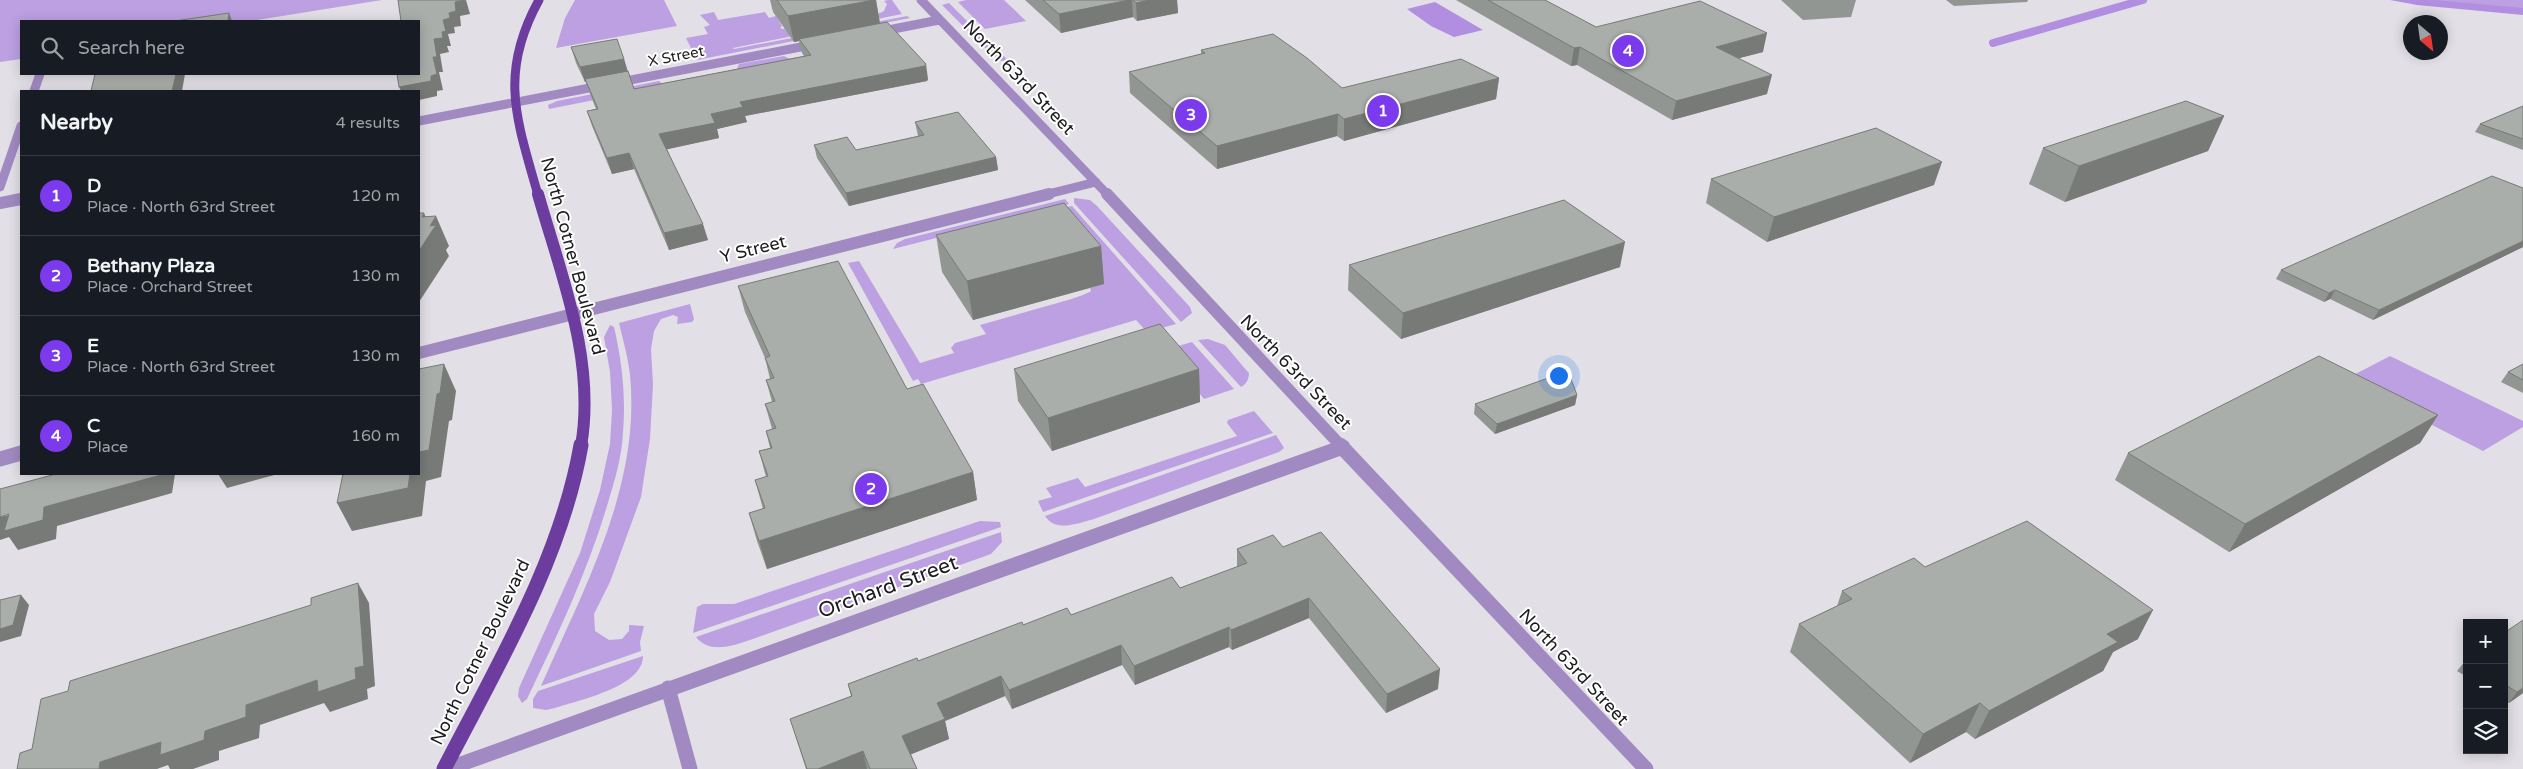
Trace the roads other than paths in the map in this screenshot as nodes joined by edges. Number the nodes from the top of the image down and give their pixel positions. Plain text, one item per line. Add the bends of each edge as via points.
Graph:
1 (539, 0) edge
2 (920, 0) edge
3 (939, 20) junction
4 (865, 34) edge
5 (828, 41) edge
6 (40, 75) edge
7 (34, 90) edge
8 (514, 103) junction
9 (420, 121) edge
10 (20, 129) edge
11 (1096, 182) junction
12 (0, 187) edge
13 (20, 199) edge
14 (0, 203) edge
15 (572, 314) junction
16 (420, 353) edge
17 (1344, 447) junction
18 (20, 453) edge
19 (0, 459) edge
20 (668, 688) junction
21 (446, 769) edge
22 (690, 769) edge
23 (1646, 769) edge

1 - 8 main road, North Cotner Boulevard via 516,53
2 - 3 street, North 63rd Street
3 - 4 street
3 - 11 street, North 63rd Street
5 - 8 street, X Street
6 - 7 street
8 - 9 street, X Street
8 - 15 main road, North Cotner Boulevard
10 - 12 street
11 - 15 street, Y Street
11 - 17 street, North 63rd Street via 1222,321
13 - 14 street
15 - 16 street, Y Street
15 - 21 main road, North Cotner Boulevard via 583,364 585,397 584,434 577,473 550,550 512,636
17 - 20 street, Orchard Street
17 - 23 street, North 63rd Street
18 - 19 street
20 - 21 street, Orchard Street
20 - 22 street

